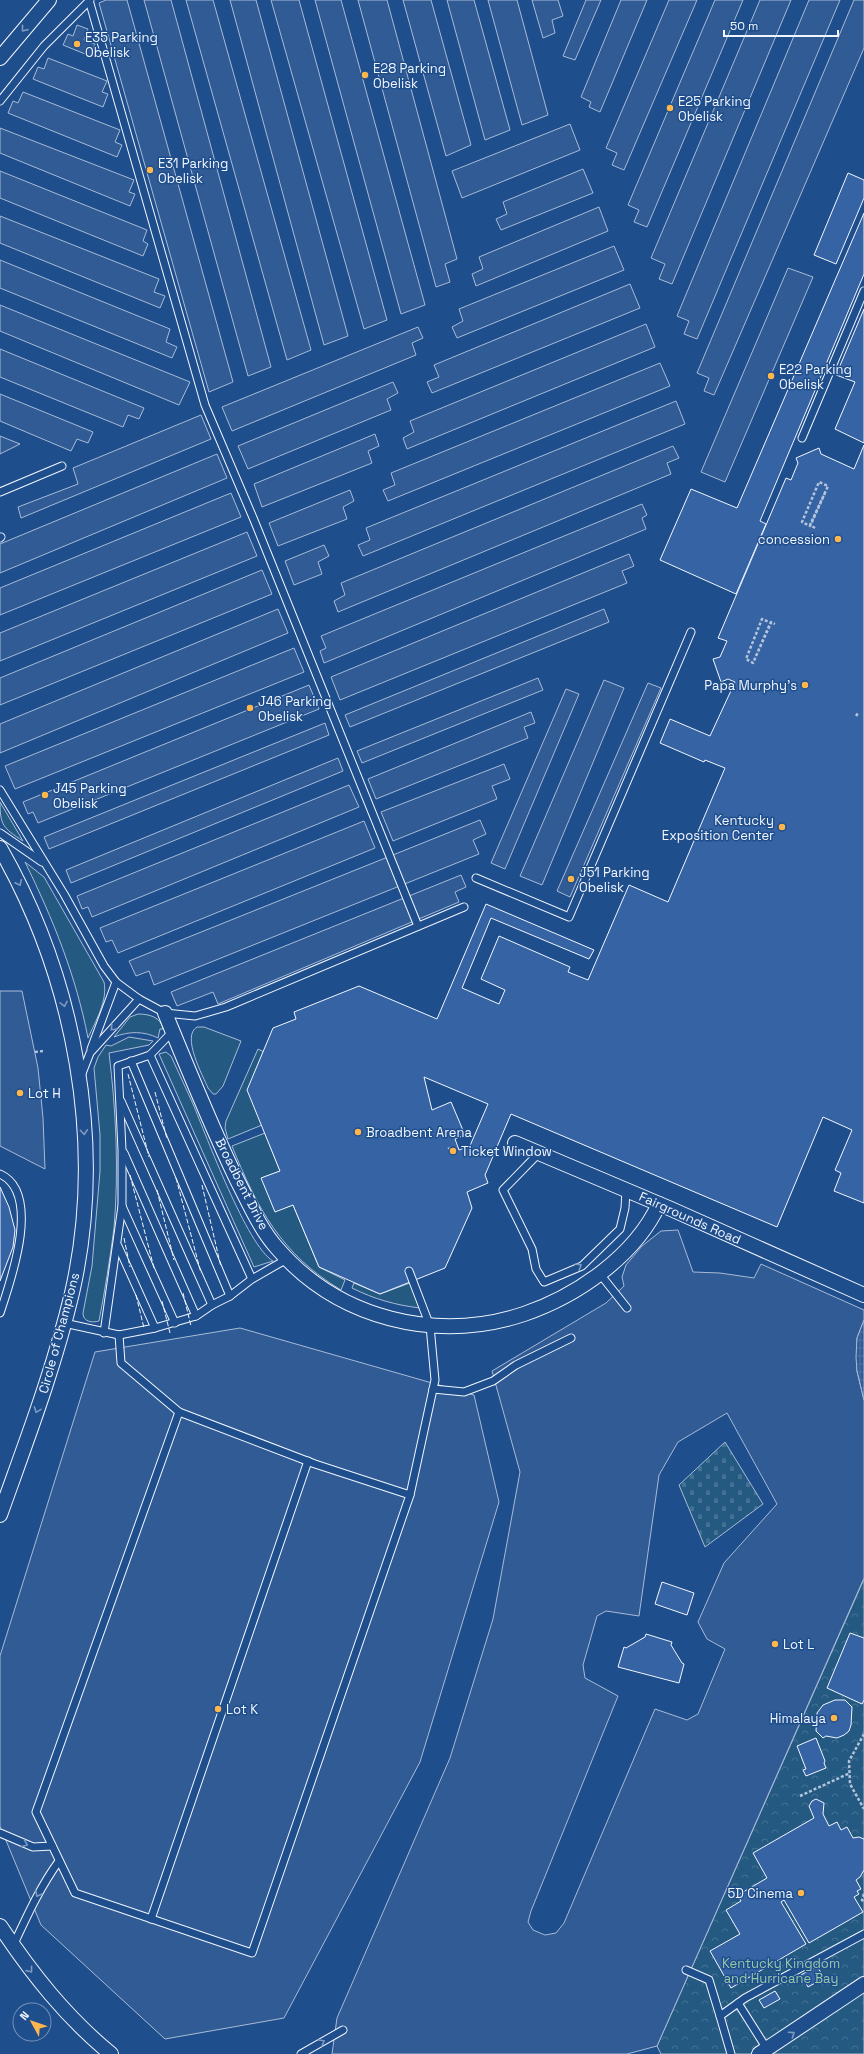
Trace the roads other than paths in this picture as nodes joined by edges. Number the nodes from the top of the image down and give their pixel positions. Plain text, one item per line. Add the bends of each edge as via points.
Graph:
1 (49, 0) edge
2 (89, 0) edge
3 (0, 58) edge
4 (0, 101) edge
5 (864, 291) edge
6 (802, 438) dead end
7 (62, 466) dead end
8 (0, 492) edge
9 (691, 632) dead end
10 (0, 790) edge
11 (0, 833) edge
12 (0, 848) edge
13 (45, 864) junction
14 (476, 878) dead end
15 (464, 907) dead end
16 (418, 926) junction
17 (116, 982) junction
18 (139, 999) junction
19 (165, 1013) junction
20 (173, 1031) junction
21 (90, 1052) junction
22 (150, 1055) junction
23 (130, 1061) junction
24 (79, 1082) junction
25 (119, 1097) junction
26 (515, 1143) dead end
27 (122, 1150) junction
28 (539, 1153) junction
29 (0, 1174) edge
30 (626, 1190) junction
31 (659, 1204) junction
32 (122, 1206) junction
33 (118, 1246) junction
34 (288, 1259) junction
35 (409, 1271) dead end
36 (600, 1274) junction
37 (252, 1279) junction
38 (864, 1295) edge
39 (230, 1296) junction
40 (212, 1305) junction
41 (627, 1308) dead end
42 (0, 1313) edge
43 (196, 1316) junction
44 (64, 1323) junction
45 (174, 1323) junction
46 (430, 1326) junction
47 (155, 1328) junction
48 (104, 1333) junction
49 (119, 1335) junction
50 (571, 1338) dead end
51 (433, 1389) junction
52 (180, 1412) junction
53 (308, 1461) junction
54 (410, 1495) junction
55 (0, 1515) edge
56 (0, 1833) edge
57 (52, 1846) junction
58 (59, 1861) junction
59 (151, 1919) junction
60 (0, 1926) edge
61 (864, 1934) edge
62 (7, 1946) edge
63 (686, 1970) dead end
64 (864, 1984) edge
65 (738, 2003) junction
66 (720, 2016) junction
67 (342, 2030) dead end
68 (763, 2052) edge
69 (111, 2054) edge
70 (302, 2054) edge
71 (731, 2054) edge

1 -> 3 street
2 - 4 lane via 44,46
2 - 16 lane via 206,405
5 - 6 lane
7 - 8 lane
9 - 14 lane via 569,917
10 - 13 lane
11 - 13 lane
12 -> 24 street, Circle of Champions via 35,916 57,981
13 - 17 lane via 104,966
15 - 16 lane
16 - 19 lane via 226,1007 195,1016
17 - 18 lane
17 - 21 lane
18 - 19 lane
18 -> 21 lane
19 - 20 street, Broadbent Drive
20 - 22 lane
20 - 34 street, Broadbent Drive via 221,1147 251,1209 276,1247
21 - 24 lane
22 - 23 lane
22 - 37 lane
23 - 25 lane via 118,1066
23 - 39 lane
24 -> 44 street, Circle of Champions via 85,1148 84,1208 76,1268
25 - 27 lane
25 - 40 lane
26 - 28 street, Fairgrounds Road
27 - 32 lane
27 - 43 lane
28 - 30 street, Fairgrounds Road
28 -> 30 lane via 503,1190 532,1249 536,1269 544,1282 582,1266 620,1229
29 - 42 lane via 7,1177 21,1200 21,1236
30 - 31 street, Fairgrounds Road
31 - 36 street, Broadbent Drive via 651,1222
31 - 38 street, Fairgrounds Road
32 - 33 lane
32 - 45 lane
33 - 47 lane
33 - 48 lane
34 - 37 lane
34 - 46 street, Broadbent Drive via 299,1271 323,1288 360,1309 395,1321
35 - 46 lane
36 - 41 lane
36 - 46 street, Broadbent Drive via 568,1296 498,1322
37 - 39 lane
39 - 40 lane
40 - 43 lane
43 - 45 lane
44 - 48 lane
44 -> 55 street, Circle of Champions via 40,1403
45 - 47 lane
46 - 51 lane via 435,1380
47 - 49 lane
48 - 49 lane
49 - 52 lane via 121,1363
50 - 51 lane via 516,1365 493,1381 464,1392
51 - 54 lane
52 - 53 lane
52 - 57 lane via 36,1812
53 - 54 lane
53 - 59 lane
54 - 59 lane via 252,1953
56 -> 57 lane via 32,1847
57 - 58 lane
58 - 59 lane via 75,1893
58 -> 62 lane
60 - 62 street
61 - 65 lane
62 -> 69 street via 50,1996
63 - 66 lane via 709,1980
68 -> 64 street
65 - 66 lane
65 - 68 lane
66 - 71 lane
70 -> 67 lane

